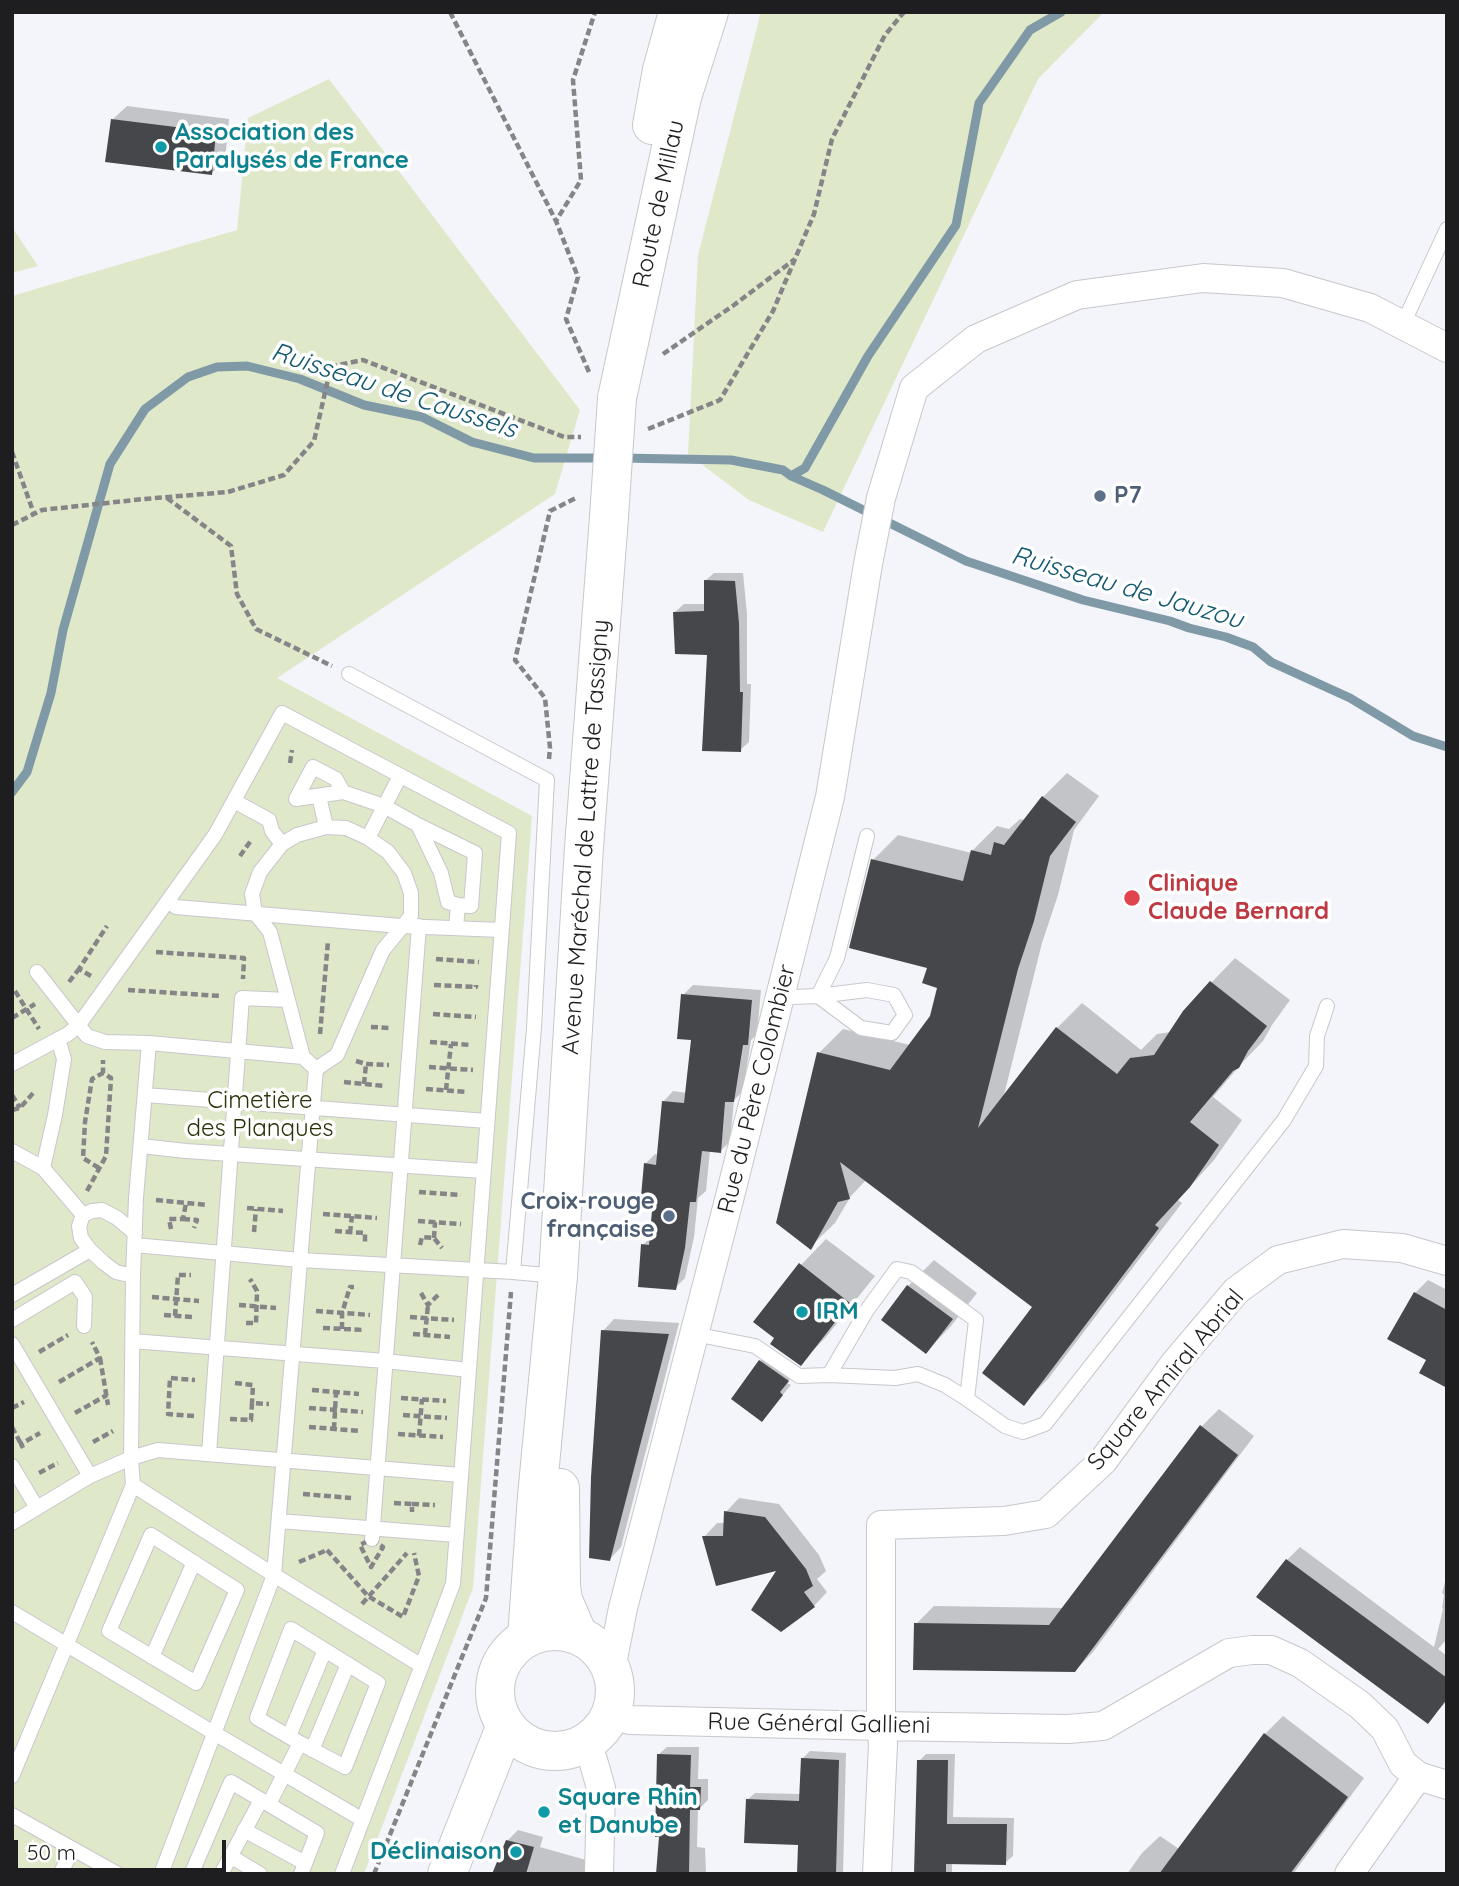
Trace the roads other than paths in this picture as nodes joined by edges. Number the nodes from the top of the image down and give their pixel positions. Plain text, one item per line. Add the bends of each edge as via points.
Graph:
1 (678, 12) edge
2 (709, 12) edge
3 (1447, 229) edge
4 (1403, 324) junction
5 (1447, 348) edge
6 (604, 387) junction
7 (349, 674) road end
8 (400, 776) junction
9 (343, 792) junction
10 (319, 796) junction
11 (234, 801) junction
12 (384, 806) junction
13 (418, 825) junction
14 (326, 827) junction
15 (867, 836) dead end
16 (368, 838) junction
17 (282, 844) junction
18 (168, 901) junction
19 (458, 905) junction
20 (255, 913) junction
21 (401, 926) junction
22 (419, 926) junction
23 (456, 928) junction
24 (501, 930) junction
25 (37, 972) dead end
26 (780, 994) junction
27 (818, 996) junction
28 (288, 1000) junction
29 (1327, 1006) dead end
30 (78, 1026) junction
31 (58, 1040) junction
32 (149, 1043) junction
33 (239, 1051) junction
34 (303, 1057) junction
35 (12, 1064) edge
36 (316, 1069) junction
37 (145, 1095) junction
38 (236, 1102) junction
39 (313, 1108) junction
40 (404, 1115) junction
41 (487, 1121) junction
42 (141, 1146) junction
43 (12, 1151) edge
44 (231, 1154) junction
45 (309, 1159) junction
46 (400, 1166) junction
47 (43, 1168) junction
48 (483, 1171) junction
49 (80, 1212) junction
50 (135, 1239) junction
51 (90, 1250) junction
52 (223, 1254) junction
53 (300, 1260) junction
54 (1447, 1261) edge
55 (392, 1266) junction
56 (476, 1271) junction
57 (513, 1272) junction
58 (133, 1276) junction
59 (558, 1276) junction
60 (12, 1295) edge
61 (12, 1320) edge
62 (84, 1326) road end
63 (694, 1334) junction
64 (132, 1341) junction
65 (12, 1344) edge
66 (216, 1348) junction
67 (293, 1354) junction
68 (385, 1361) junction
69 (469, 1370) junction
70 (829, 1376) junction
71 (967, 1399) junction
72 (209, 1454) junction
73 (131, 1458) junction
74 (284, 1460) junction
75 (12, 1466) edge
76 (376, 1468) junction
77 (90, 1475) junction
78 (461, 1475) junction
79 (134, 1486) junction
80 (37, 1508) junction
81 (279, 1521) junction
82 (12, 1523) edge
83 (372, 1534) junction
84 (456, 1535) junction
85 (194, 1562) junction
86 (274, 1575) junction
87 (12, 1612) edge
88 (527, 1637) junction
89 (67, 1646) junction
90 (594, 1649) junction
91 (325, 1650) junction
92 (152, 1657) junction
93 (348, 1664) junction
94 (422, 1666) junction
95 (610, 1714) junction
96 (881, 1726) junction
97 (214, 1733) junction
98 (548, 1741) junction
99 (300, 1743) junction
100 (284, 1774) junction
101 (12, 1776) edge
102 (1418, 1776) junction
103 (1447, 1785) edge
104 (265, 1802) junction
105 (12, 1815) edge
106 (363, 1820) junction
107 (244, 1830) junction
108 (73, 1849) junction
109 (230, 1856) junction
110 (303, 1868) edge
111 (60, 1874) edge
112 (118, 1874) edge
113 (160, 1874) edge
114 (199, 1874) edge
115 (221, 1874) edge
116 (260, 1874) edge
117 (342, 1874) edge
118 (447, 1874) edge
119 (599, 1874) edge
120 (877, 1874) edge
121 (1349, 1874) edge

1 - 6 main road via 662,70
2 - 6 main road, Route de Millau
3 - 4 lane
4 - 5 street
4 - 26 street, Rue du Père Colombier via 1370,308 1283,283 1203,278 1077,295 976,339 914,388 881,498 830,797
6 - 59 main road, Avenue Maréchal de Lattre de Tassigny, bridge via 595,506 584,848
7 - 57 lane via 547,780 534,1028
8 - 11 lane via 282,713
8 - 12 lane
8 - 24 lane via 509,833
9 - 10 lane
9 - 10 lane via 336,779 313,767 296,799
9 - 12 lane
10 - 14 lane
11 - 17 lane via 269,820
11 - 18 lane
12 - 13 lane
12 - 16 lane
13 - 19 lane via 441,873 448,902
13 - 19 lane via 475,853 471,906
14 - 16 lane via 346,828
14 - 17 lane
15 - 27 lane via 836,958
16 - 21 lane via 388,852 404,873 411,893 411,916
17 - 20 lane via 260,872 252,894
18 - 20 lane via 176,907
18 - 30 lane
19 - 23 lane
20 - 21 lane
20 - 28 lane via 270,932
21 - 22 lane
21 - 36 lane via 383,950 337,1055
22 - 23 lane
22 - 40 lane
23 - 24 lane
24 - 41 lane
25 - 30 lane
26 - 27 lane
26 - 63 street, Rue du Père Colombier
27 - 27 lane via 861,1028 892,1033 905,1015 894,995 867,990
28 - 33 lane via 243,998
28 - 34 lane
29 - 71 lane via 1317,1036 1316,1066 1284,1120 1045,1424 1023,1432 1005,1426
30 - 31 lane
30 - 32 lane via 87,1036 105,1042
31 - 35 lane
31 - 47 lane via 64,1059
32 - 33 lane
32 - 37 lane
33 - 34 lane
33 - 38 lane
34 - 36 lane
36 - 39 lane
37 - 38 lane
37 - 42 lane
38 - 39 lane
38 - 44 lane
39 - 40 lane
39 - 45 lane
40 - 41 lane
40 - 46 lane
41 - 48 lane
42 - 44 lane
42 - 50 lane
43 - 47 lane
44 - 45 lane
44 - 52 lane
45 - 46 lane
45 - 53 lane
46 - 48 lane
46 - 55 lane
47 - 49 lane
48 - 56 lane
49 - 50 lane via 102,1210 117,1218
49 - 51 lane via 80,1238
50 - 52 lane
50 - 58 lane
51 - 58 lane via 116,1272
51 - 60 lane
52 - 53 lane
52 - 66 lane
53 - 55 lane
53 - 67 lane
54 - 96 street, Square Amiral Abrial via 1402,1248 1343,1244 1278,1260 1236,1291 1175,1363 1103,1461 1046,1514 1004,1521 881,1525
55 - 56 lane
55 - 68 lane
56 - 57 lane
56 - 69 lane
57 - 59 lane
58 - 64 lane
59 - 88 main road, Avenue Maréchal de Lattre de Tassigny
59 - 90 main road, Avenue Maréchal de Lattre de Tassigny via 561,1586 563,1600
61 - 62 lane via 75,1282 85,1297
63 - 70 lane via 755,1346 799,1376
63 - 90 street, Rue du Père Colombier via 623,1608
64 - 66 lane
64 - 73 lane
65 - 77 lane
66 - 67 lane
66 - 72 lane
67 - 68 lane
67 - 74 lane
68 - 69 lane
68 - 76 lane
69 - 78 lane
70 - 71 lane via 918,1374
70 - 71 lane via 897,1269 911,1272 976,1320
72 - 73 lane via 158,1450
72 - 74 lane
73 - 77 lane
73 - 79 lane
74 - 76 lane
74 - 81 lane
75 - 80 lane
76 - 78 lane
76 - 83 lane
77 - 80 lane
78 - 84 lane
79 - 86 lane
79 - 89 lane
80 - 82 lane
81 - 83 lane
81 - 86 lane
83 - 84 lane
84 - 94 lane via 453,1584
85 - 92 lane
85 - 92 lane via 237,1590 196,1683
85 - 92 lane via 151,1535 109,1631
86 - 94 lane
86 - 97 lane
87 - 89 lane
88 - 90 main road via 561,1631
88 - 98 main road via 500,1667 497,1707
89 - 97 lane
89 - 101 lane
90 - 95 main road via 615,1684
91 - 93 lane
91 - 99 lane
91 - 99 lane via 291,1629 257,1718
93 - 99 lane
93 - 99 lane via 378,1683 345,1767
94 - 106 lane
95 - 96 street, Rue Général Gallieni via 629,1720
95 - 98 main road via 600,1731
96 - 102 street, Rue Général Gallieni via 1103,1726 1229,1653 1271,1650 1300,1663 1360,1705 1385,1729 1403,1764
96 - 120 street
97 - 100 lane
97 - 113 lane
98 - 118 main road via 486,1775
98 - 119 street via 601,1788
99 - 100 lane
100 - 104 lane
100 - 106 lane
102 - 103 street
102 - 121 street
104 - 107 lane
104 - 110 lane via 317,1833
104 - 114 lane via 231,1782 193,1870
105 - 108 lane
106 - 117 lane
107 - 109 lane
107 - 110 lane
108 - 111 lane
108 - 112 lane
109 - 115 lane
109 - 116 lane

